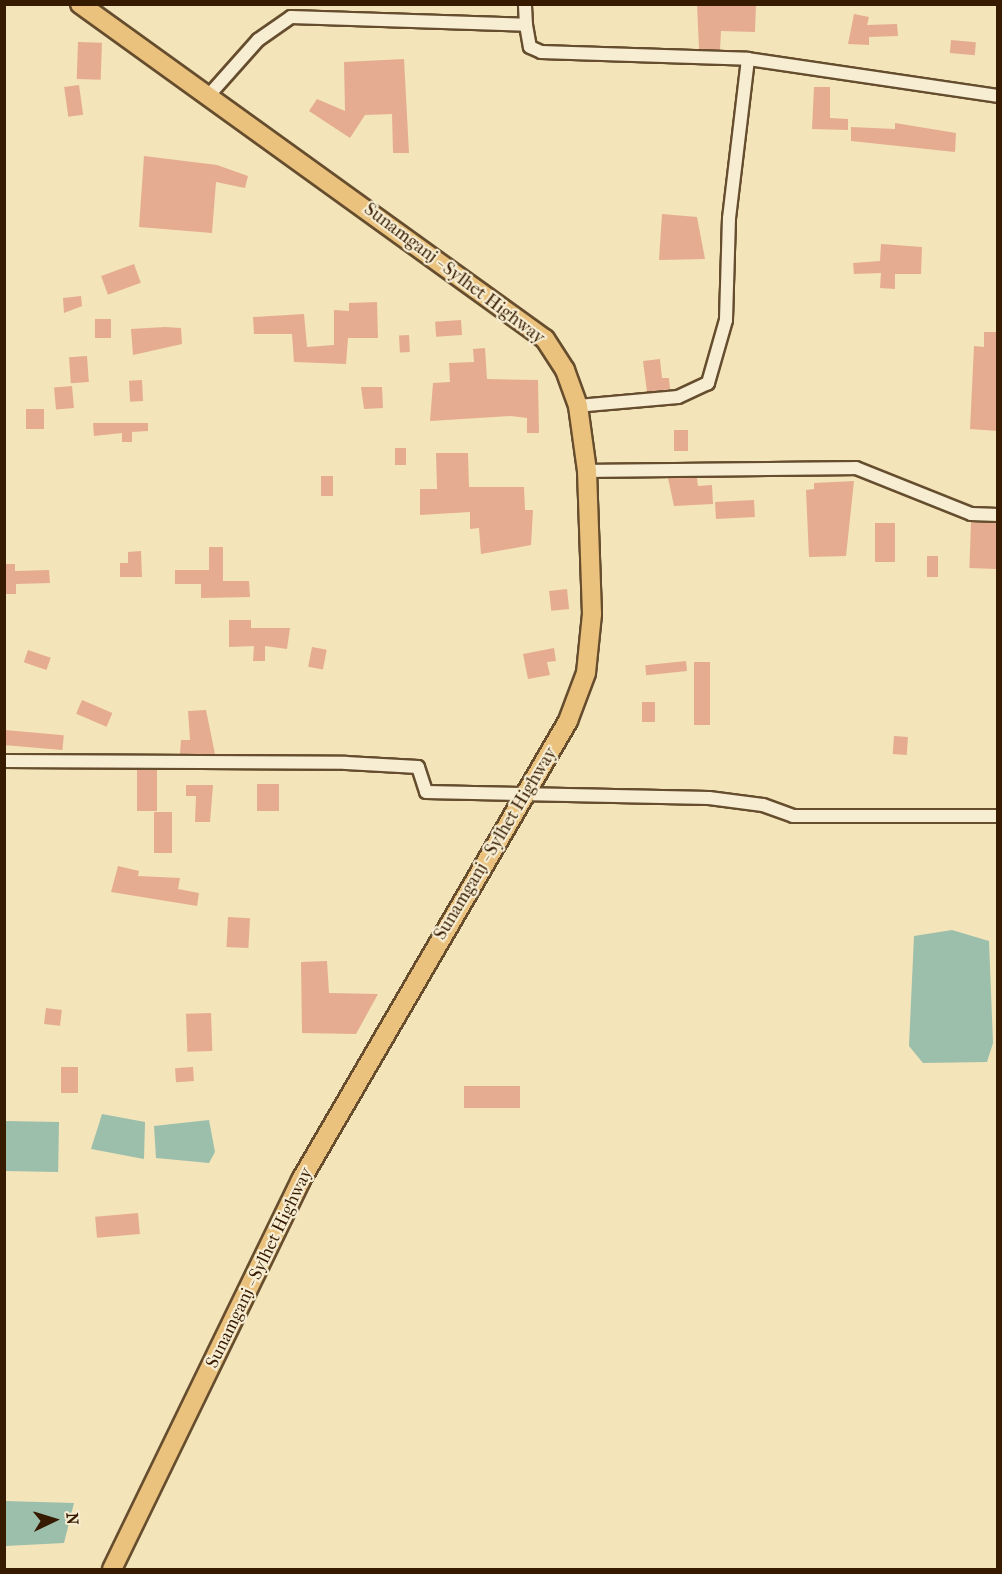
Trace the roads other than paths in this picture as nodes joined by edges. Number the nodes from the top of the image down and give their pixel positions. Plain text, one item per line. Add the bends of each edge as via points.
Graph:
1 (80, 4) edge
2 (525, 4) edge
3 (526, 26) junction
4 (748, 59) junction
5 (210, 94) junction
6 (998, 96) edge
7 (578, 406) junction
8 (586, 471) junction
9 (998, 514) edge
10 (4, 761) edge
11 (530, 793) junction
12 (998, 816) edge
13 (112, 1569) edge

1 - 5 main road, Sunamganj - Sylhet Highway
2 - 3 street
3 - 4 street via 530,47 541,52
3 - 5 street via 291,17 258,40
4 - 6 street
4 - 7 street via 729,218 726,320 708,382 678,397
5 - 7 main road, Sunamganj - Sylhet Highway via 545,339 565,370
7 - 8 main road, Sunamganj - Sylhet Highway
8 - 9 street via 856,468 971,514
8 - 11 main road, Sunamganj - Sylhet Highway via 591,614 586,673
10 - 11 street via 418,767 426,792
11 - 12 street via 708,798 762,805 793,816
11 - 13 main road, Sunamganj - Sylhet Highway via 453,913 301,1180

